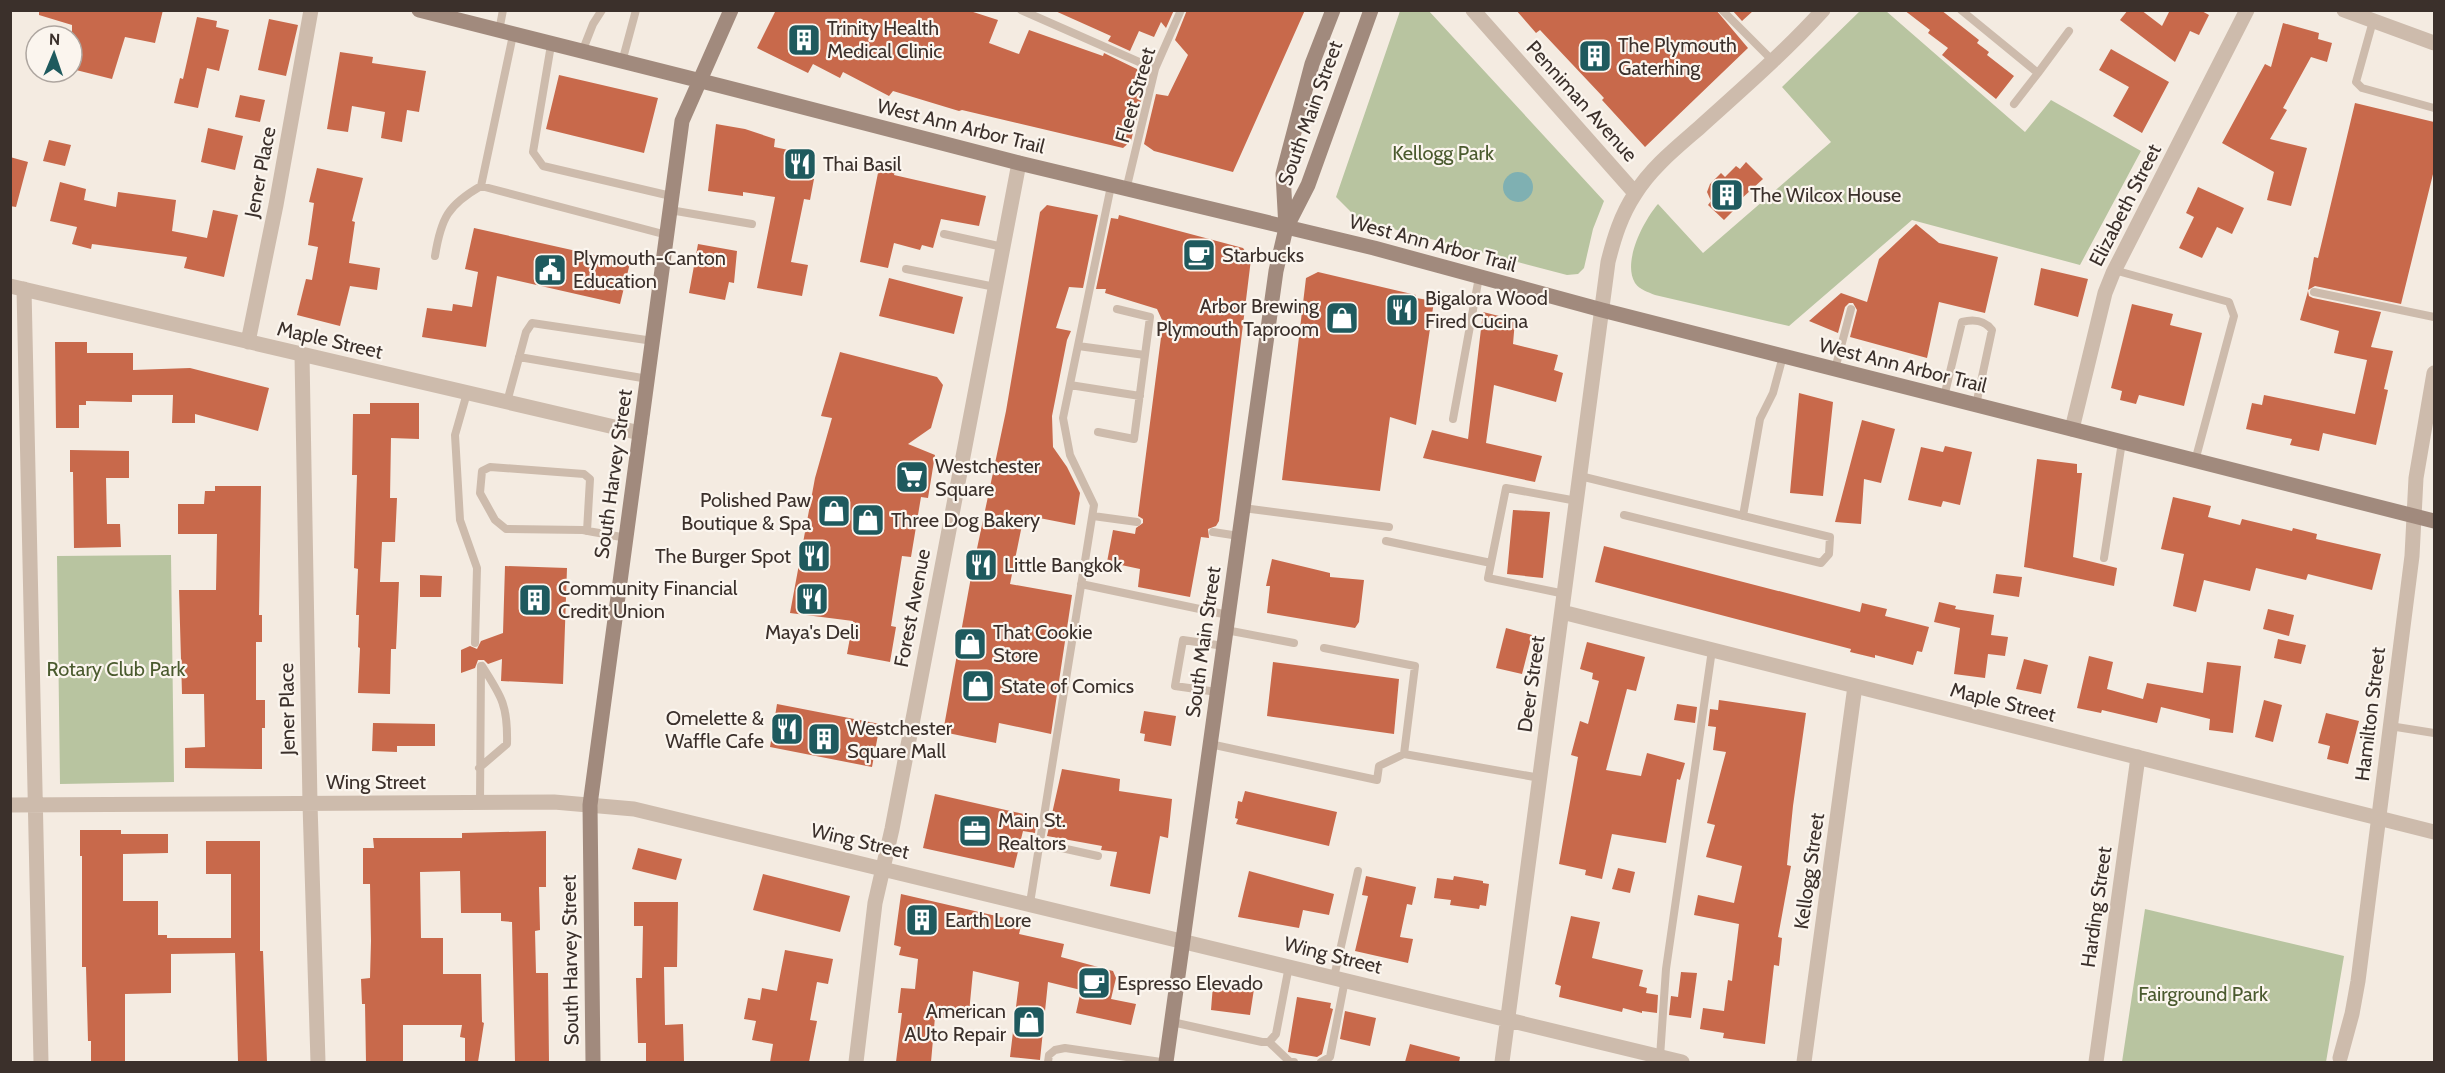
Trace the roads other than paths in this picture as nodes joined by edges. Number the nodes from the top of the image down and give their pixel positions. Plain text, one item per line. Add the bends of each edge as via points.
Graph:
1 (311, 10) edge
2 (419, 10) edge
3 (503, 10) edge
4 (602, 10) edge
5 (636, 10) edge
6 (731, 10) edge
7 (1021, 10) edge
8 (1181, 10) edge
9 (1333, 10) edge
10 (1371, 10) edge
11 (1473, 10) edge
12 (1722, 10) edge
13 (1823, 10) edge
14 (1961, 10) edge
15 (2247, 10) edge
16 (2344, 10) edge
17 (2373, 21) junction
18 (2069, 31) dead end
19 (506, 33) junction
20 (2434, 43) edge
21 (551, 45) junction
22 (582, 52) junction
23 (1772, 60) junction
24 (622, 62) junction
25 (1155, 69) junction
26 (2038, 73) junction
27 (700, 80) junction
28 (2014, 104) dead end
29 (2434, 108) edge
30 (1019, 163) junction
31 (481, 186) junction
32 (1111, 186) junction
33 (1126, 190) junction
34 (1635, 193) junction
35 (670, 203) junction
36 (752, 225) dead end
37 (1286, 228) junction
38 (944, 234) dead end
39 (667, 235) junction
40 (1003, 247) junction
41 (435, 256) dead end
42 (906, 269) dead end
43 (2114, 270) junction
44 (1479, 277) junction
45 (17, 287) edge
46 (995, 287) junction
47 (2314, 291) dead end
48 (1117, 309) dead end
49 (1851, 309) dead end
50 (1602, 310) junction
51 (2434, 317) edge
52 (653, 341) junction
53 (249, 342) junction
54 (1078, 346) junction
55 (302, 355) junction
56 (1145, 356) junction
57 (1783, 356) junction
58 (519, 357) junction
59 (1835, 369) junction
60 (2434, 373) edge
61 (648, 379) junction
62 (1070, 385) junction
63 (467, 393) junction
64 (1140, 396) junction
65 (1944, 397) junction
66 (507, 402) junction
67 (1976, 405) junction
68 (1453, 419) dead end
69 (2430, 427) edge
70 (2072, 429) junction
71 (1098, 432) dead end
72 (640, 433) junction
73 (2122, 442) junction
74 (2196, 461) junction
75 (1580, 476) junction
76 (1577, 501) junction
77 (1243, 508) junction
78 (1624, 515) dead end
79 (1092, 516) junction
80 (1743, 516) junction
81 (2414, 516) junction
82 (2434, 521) edge
83 (1137, 522) dead end
84 (1389, 527) dead end
85 (587, 531) junction
86 (1213, 532) dead end
87 (1239, 536) junction
88 (626, 538) junction
89 (1386, 541) dead end
90 (2104, 558) dead end
91 (1491, 563) junction
92 (1081, 584) junction
93 (1565, 594) junction
94 (1562, 612) junction
95 (1227, 622) junction
96 (1294, 643) dead end
97 (475, 644) dead end
98 (1224, 646) junction
99 (1324, 648) dead end
100 (1712, 650) junction
101 (1855, 686) junction
102 (1217, 692) junction
103 (2390, 726) junction
104 (2434, 733) edge
105 (1210, 744) junction
106 (1404, 754) junction
107 (2138, 758) junction
108 (479, 768) junction
109 (1540, 778) junction
110 (480, 803) junction
111 (310, 804) junction
112 (10, 805) edge
113 (34, 805) junction
114 (590, 805) junction
115 (2378, 818) junction
116 (2434, 832) edge
117 (1039, 843) junction
118 (1098, 856) dead end
119 (883, 868) junction
120 (1358, 872) dead end
121 (1030, 903) junction
122 (1183, 940) junction
123 (1289, 966) junction
124 (1340, 978) junction
125 (1508, 1019) junction
126 (1172, 1022) junction
127 (1269, 1042) junction
128 (1660, 1057) junction
129 (2340, 1058) dead end
130 (41, 1062) edge
131 (318, 1062) edge
132 (592, 1062) edge
133 (856, 1062) edge
134 (1048, 1062) edge
135 (1161, 1062) edge
136 (1166, 1062) edge
137 (1294, 1062) edge
138 (1321, 1062) edge
139 (1502, 1062) edge
140 (1683, 1062) edge
141 (1804, 1062) edge
142 (2096, 1062) edge

1 - 53 street, Jener Place
2 - 19 street, West Ann Arbor Trail
3 - 19 lane
4 - 22 lane
5 - 24 lane
6 - 27 street, South Harvey Street
7 - 25 lane
8 - 25 lane, Fleet Street
9 - 37 street, South Main Street via 1312,64 1283,174
10 - 37 street, South Main Street via 1308,185
11 - 34 street, Penniman Avenue
12 - 23 lane
13 - 23 street, Deer Street
14 - 26 lane
15 - 43 street, Elizabeth Street
16 - 17 street
17 - 20 street
17 - 29 lane via 2356,82 2362,88
18 - 26 lane
19 - 21 street, West Ann Arbor Trail
19 - 31 lane
21 - 22 street, West Ann Arbor Trail
21 - 35 lane via 534,152 543,166
22 - 24 street, West Ann Arbor Trail
23 - 34 street, Deer Street via 1657,166
24 - 27 street, West Ann Arbor Trail
25 - 33 lane, Fleet Street
26 - 28 lane
27 - 30 street, West Ann Arbor Trail
27 - 35 street, South Harvey Street via 682,121
30 - 32 street, West Ann Arbor Trail
30 - 40 street, Forest Avenue
31 - 39 lane
31 - 41 lane via 450,208 438,234
32 - 33 street, West Ann Arbor Trail
32 - 54 lane
33 - 37 street, West Ann Arbor Trail
34 - 50 street, Deer Street via 1613,240
35 - 36 lane
35 - 39 street, South Harvey Street
37 - 44 street, West Ann Arbor Trail
37 - 77 street, South Main Street via 1276,272
38 - 40 lane
39 - 52 street, South Harvey Street
40 - 46 street, Forest Avenue
42 - 46 lane
43 - 70 street, Elizabeth Street
43 - 74 lane via 2229,302 2234,316
44 - 50 street, West Ann Arbor Trail
44 - 68 lane
45 - 53 street, Maple Street
45 - 113 street
46 - 119 street, Forest Avenue
47 - 51 lane
48 - 56 lane via 1150,316
49 - 59 lane
50 - 57 street, West Ann Arbor Trail
50 - 75 street, Deer Street
52 - 58 lane via 532,323
52 - 61 street, South Harvey Street
53 - 55 street, Maple Street
54 - 56 lane
54 - 62 lane
55 - 63 street, Maple Street
55 - 111 street, Jener Place
56 - 64 lane
57 - 59 street, West Ann Arbor Trail
57 - 80 lane via 1773,393 1760,419
58 - 61 lane
58 - 66 lane
59 - 65 street, West Ann Arbor Trail
60 - 69 street, Hamilton Street
61 - 72 street, South Harvey Street
62 - 64 lane
62 - 79 lane via 1063,418 1070,455 1094,505
63 - 66 street, Maple Street
63 - 97 lane via 455,435 460,520 477,568
64 - 71 lane via 1134,439
65 - 67 street, West Ann Arbor Trail
65 - 67 lane via 1962,322 1974,319 1992,330
66 - 72 street, Maple Street
67 - 70 street, West Ann Arbor Trail
69 - 81 street, Hamilton Street via 2416,478
70 - 73 street, West Ann Arbor Trail
72 - 88 street, South Harvey Street
73 - 74 street, West Ann Arbor Trail
73 - 90 lane
74 - 81 street, West Ann Arbor Trail
75 - 76 street, Deer Street
75 - 80 lane
76 - 91 lane via 1506,488
76 - 93 street, Deer Street
77 - 84 lane
77 - 87 street, South Main Street
78 - 80 lane via 1821,563 1829,554 1830,537
79 - 83 lane
79 - 92 lane
81 - 82 street, West Ann Arbor Trail
81 - 103 street, Hamilton Street
85 - 85 lane via 506,529 495,520 480,493 482,471 490,467 584,474 590,479
85 - 88 lane
86 - 87 lane
87 - 95 street, South Main Street
88 - 114 street, South Harvey Street
89 - 91 lane
91 - 93 lane via 1488,578
92 - 95 lane
92 - 117 lane
93 - 94 street, Deer Street
94 - 100 street, Maple Street
94 - 109 street, Deer Street
95 - 96 lane
95 - 98 street, South Main Street
98 - 102 street, South Main Street
98 - 102 lane via 1183,640 1175,686
99 - 106 lane via 1415,666
100 - 101 street, Maple Street
100 - 128 lane via 1666,969
101 - 107 street, Maple Street
101 - 141 street, Kellogg Street
102 - 105 street, South Main Street
103 - 104 lane
103 - 115 street, Hamilton Street
105 - 106 lane via 1377,780 1379,766
105 - 122 street, South Main Street
106 - 109 lane
107 - 115 street, Maple Street
107 - 142 street, Harding Street
108 - 108 lane via 481,666 503,699 508,719 507,744
108 - 110 lane
109 - 125 street, Deer Street
110 - 111 street, Wing Street
110 - 114 street, Wing Street
111 - 113 street, Wing Street
111 - 131 street, Jener Place
112 - 113 street, Wing Street
113 - 130 street
114 - 119 street, Wing Street via 634,809
114 - 132 street, South Harvey Street
115 - 116 street, Maple Street
115 - 129 street, Hamilton Street via 2358,981
117 - 118 lane
117 - 121 lane
119 - 121 street, Wing Street
119 - 133 street, Forest Avenue via 875,903
120 - 124 lane
121 - 122 street, Wing Street
122 - 123 street, Wing Street
122 - 126 street, South Main Street
123 - 124 street, Wing Street
123 - 127 lane via 1276,1034
124 - 125 street, Wing Street
124 - 138 lane via 1330,1057
125 - 128 street, Wing Street
125 - 139 street, Deer Street
126 - 127 lane
126 - 136 street, South Main Street
127 - 137 lane
128 - 140 street, Wing Street
134 - 135 lane via 1055,1050 1065,1048

